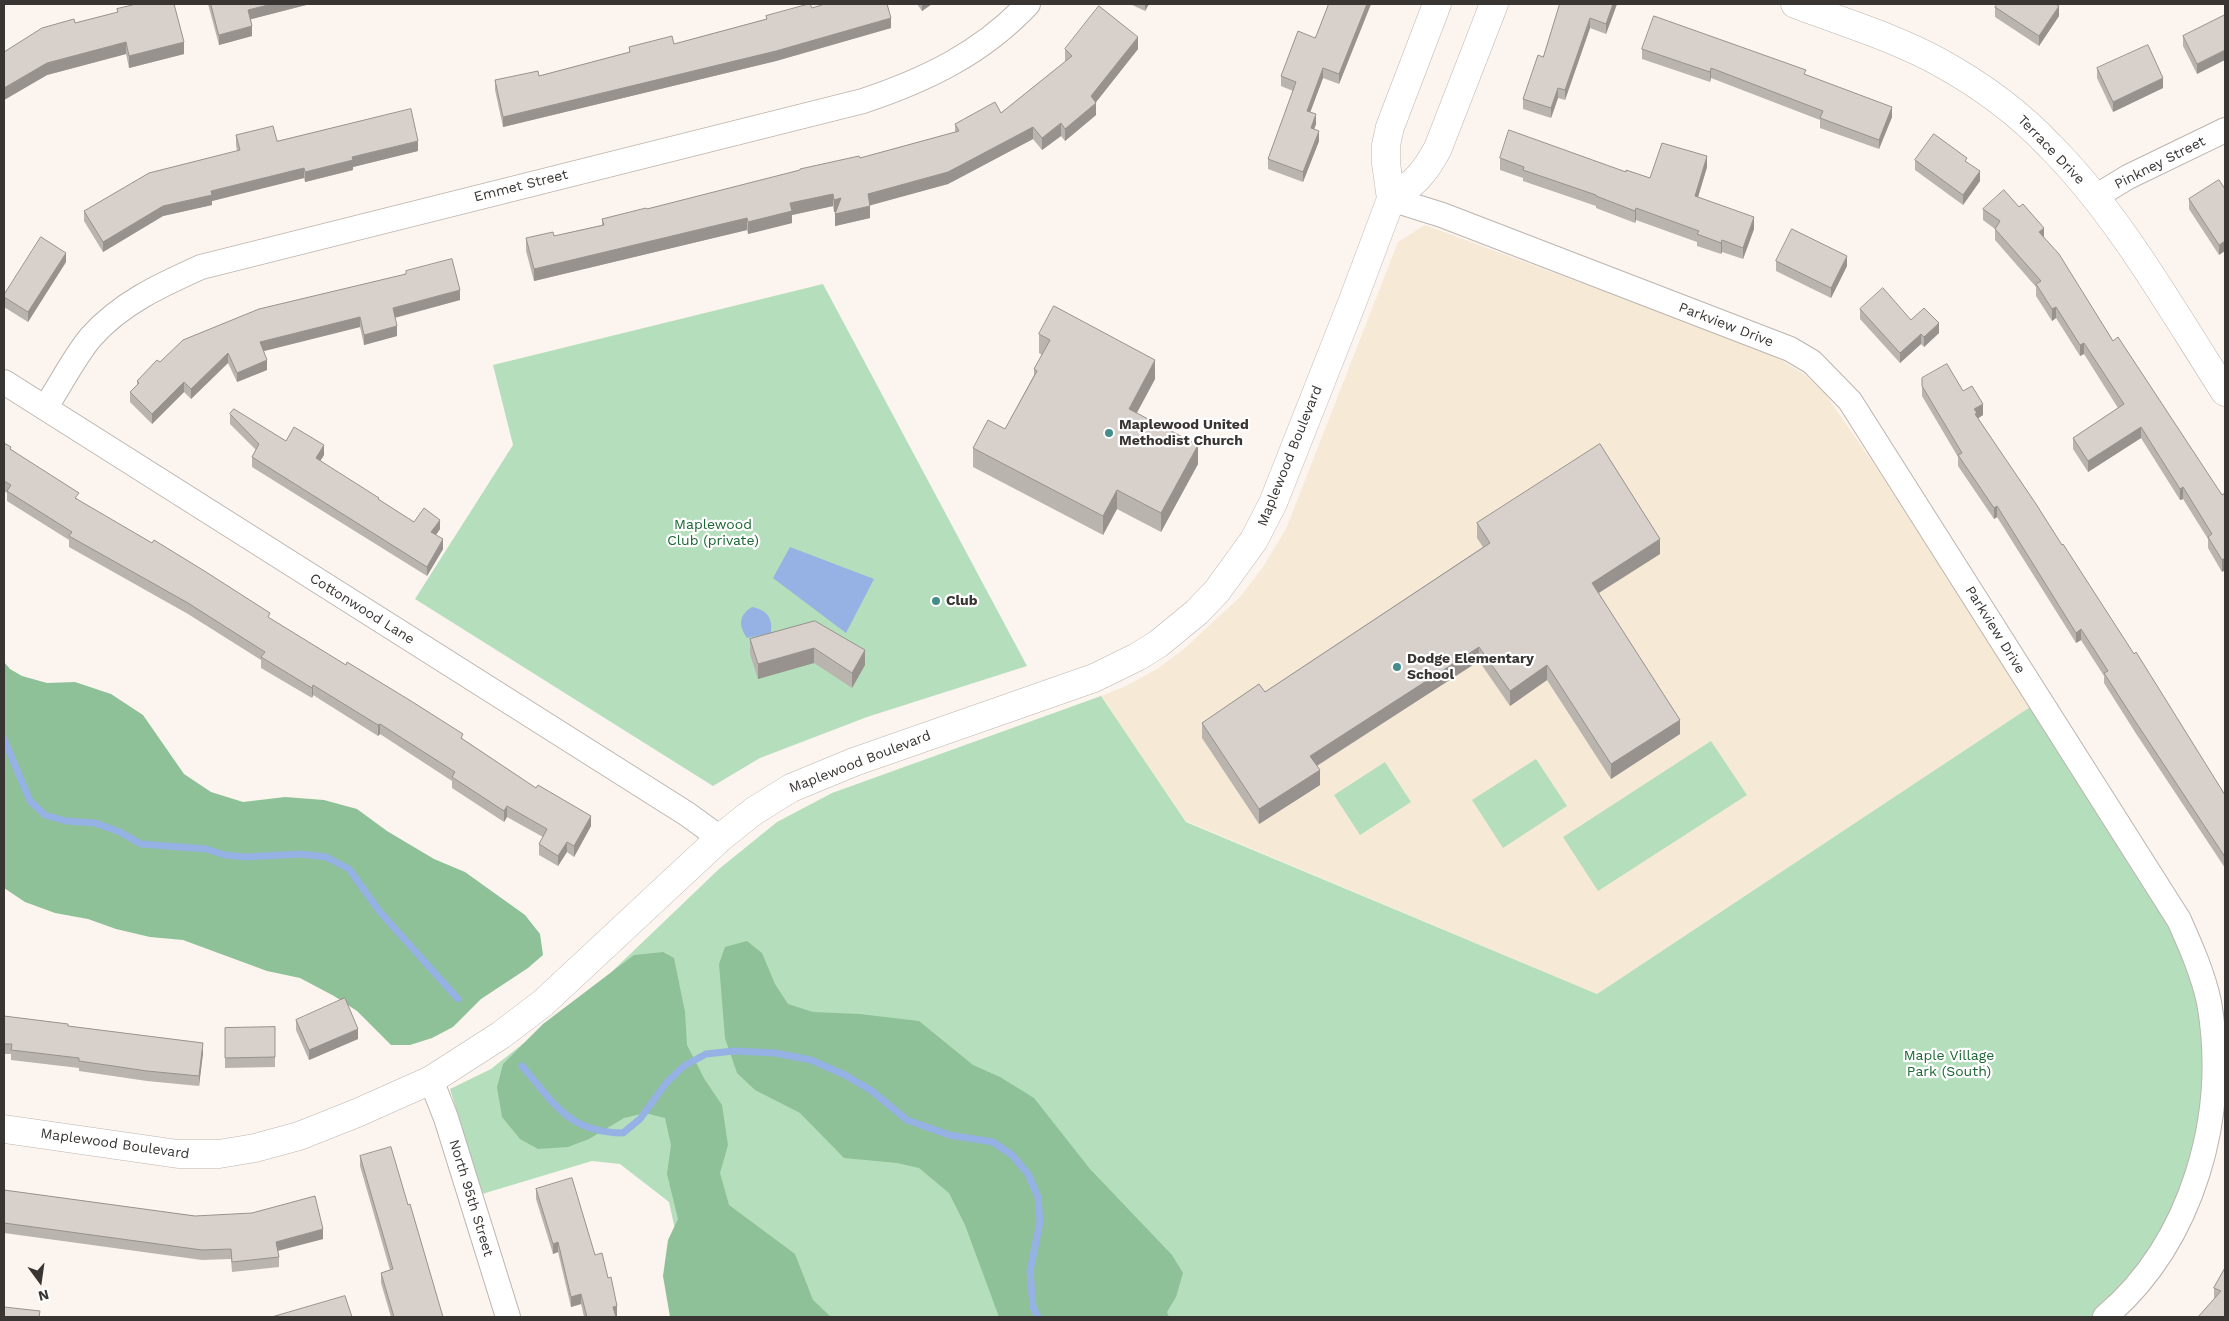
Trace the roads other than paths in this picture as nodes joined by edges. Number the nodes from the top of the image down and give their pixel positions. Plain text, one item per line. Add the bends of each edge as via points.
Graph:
1 (1028, 4) edge
2 (1437, 4) edge
3 (1494, 4) edge
4 (1795, 4) edge
5 (2225, 130) edge
6 (2095, 197) junction
7 (1391, 199) junction
8 (4, 382) edge
9 (2225, 392) edge
10 (45, 408) junction
11 (720, 838) junction
12 (430, 1080) junction
13 (2220, 1092) edge
14 (4, 1129) edge
15 (508, 1317) edge
16 (2105, 1317) edge

1 - 10 street, Emmet Street via 976,50 942,70 863,101 201,268 162,284 144,294 90,338
2 - 7 street, Maplewood Boulevard via 1390,127 1386,163
3 - 7 street via 1428,167 1409,187
4 - 6 street, Terrace Drive via 1938,61 1985,91 2051,146
5 - 6 street, Pinkney Street via 2128,177
6 - 9 street, Terrace Drive
7 - 11 street, Maplewood Boulevard via 1264,523 1238,565 1197,612 1158,644 1116,668 809,779 768,801
7 - 13 street, Parkview Drive via 1442,215 1790,349 1812,362 1832,381 1850,401 2179,920 2198,964 2209,1002
8 - 10 street, Cottonwood Lane
10 - 11 street, Cottonwood Lane via 688,814
11 - 12 street, Maplewood Boulevard via 543,1003 501,1035
12 - 14 street, Maplewood Boulevard via 299,1136 219,1154 178,1154
12 - 15 street, North 95th Street via 446,1118
13 - 16 street, Parkview Drive via 2202,1165 2176,1229 2139,1283

